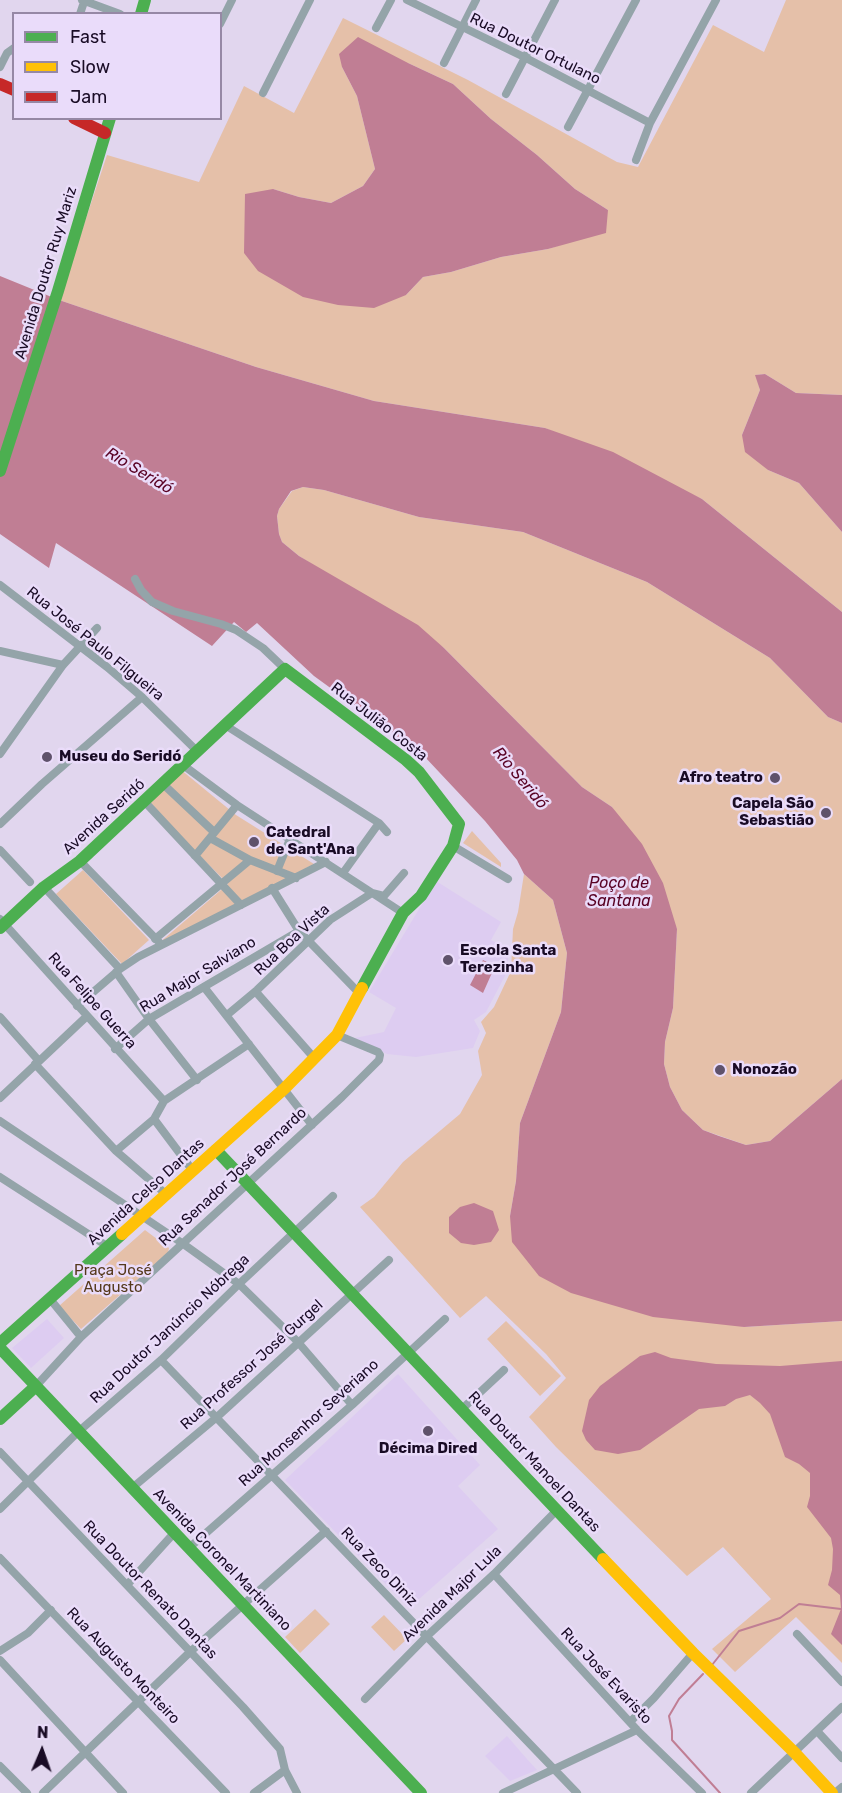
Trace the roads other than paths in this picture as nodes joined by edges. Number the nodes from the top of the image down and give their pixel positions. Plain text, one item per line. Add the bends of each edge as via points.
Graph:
1 (232, 0) edge
2 (310, 0) edge
3 (391, 0) edge
4 (407, 0) edge
5 (476, 0) edge
6 (555, 0) edge
7 (636, 0) edge
8 (716, 0) edge
9 (83, 1) edge
10 (114, 12) edge
11 (222, 20) edge
12 (376, 28) dead end
13 (462, 28) junction
14 (12, 49) edge
15 (526, 58) junction
16 (444, 63) dead end
17 (0, 67) edge
18 (587, 90) junction
19 (263, 93) dead end
20 (506, 94) dead end
21 (78, 120) edge
22 (109, 120) edge
23 (650, 123) junction
24 (568, 127) dead end
25 (105, 133) junction
26 (636, 160) dead end
27 (0, 471) edge
28 (135, 579) dead end
29 (0, 585) edge
30 (97, 628) dead end
31 (81, 647) junction
32 (0, 651) edge
33 (63, 665) junction
34 (285, 669) junction
35 (142, 697) junction
36 (227, 727) junction
37 (197, 752) junction
38 (0, 753) edge
39 (183, 765) junction
40 (163, 784) junction
41 (144, 801) junction
42 (237, 805) junction
43 (379, 823) junction
44 (0, 824) edge
45 (387, 832) dead end
46 (212, 835) junction
47 (290, 839) junction
48 (453, 846) junction
49 (0, 850) edge
50 (195, 856) junction
51 (80, 861) junction
52 (250, 861) junction
53 (326, 862) junction
54 (277, 872) junction
55 (343, 873) junction
56 (404, 873) dead end
57 (296, 878) junction
58 (508, 879) dead end
59 (30, 882) dead end
60 (221, 885) junction
61 (44, 887) junction
62 (272, 888) junction
63 (372, 893) junction
64 (241, 905) junction
65 (403, 913) junction
66 (2, 923) edge
67 (299, 931) junction
68 (308, 941) junction
69 (158, 942) junction
70 (118, 970) junction
71 (204, 987) junction
72 (256, 992) junction
73 (359, 993) junction
74 (77, 1006) junction
75 (227, 1015) junction
76 (0, 1017) edge
77 (86, 1017) junction
78 (149, 1019) junction
79 (337, 1035) junction
80 (249, 1044) junction
81 (115, 1049) junction
82 (315, 1059) junction
83 (37, 1062) junction
84 (197, 1080) junction
85 (285, 1088) junction
86 (0, 1098) edge
87 (164, 1101) junction
88 (154, 1119) junction
89 (0, 1121) edge
90 (312, 1125) junction
91 (216, 1150) junction
92 (116, 1151) junction
93 (193, 1171) junction
94 (0, 1177) edge
95 (247, 1183) junction
96 (167, 1195) junction
97 (333, 1196) dead end
98 (142, 1216) junction
99 (294, 1232) junction
100 (183, 1243) junction
101 (107, 1246) junction
102 (388, 1260) dead end
103 (238, 1284) junction
104 (352, 1293) junction
105 (50, 1299) junction
106 (445, 1318) dead end
107 (81, 1337) junction
108 (297, 1341) junction
109 (0, 1343) edge
110 (0, 1348) edge
111 (409, 1352) junction
112 (161, 1360) junction
113 (504, 1370) dead end
114 (36, 1386) junction
115 (352, 1405) junction
116 (462, 1409) junction
117 (217, 1417) junction
118 (0, 1419) edge
119 (78, 1432) junction
120 (0, 1452) edge
121 (272, 1474) junction
122 (28, 1482) junction
123 (132, 1488) junction
124 (0, 1509) edge
125 (558, 1509) junction
126 (327, 1531) junction
127 (175, 1532) junction
128 (190, 1547) junction
129 (0, 1558) edge
130 (494, 1574) junction
131 (127, 1585) junction
132 (245, 1605) junction
133 (51, 1610) junction
134 (797, 1634) dead end
135 (427, 1636) junction
136 (0, 1651) edge
137 (190, 1652) junction
138 (693, 1653) junction
139 (0, 1660) edge
140 (842, 1682) edge
141 (365, 1698) dead end
142 (139, 1701) junction
143 (842, 1707) edge
144 (630, 1722) junction
145 (637, 1730) junction
146 (817, 1731) junction
147 (85, 1752) junction
148 (795, 1753) junction
149 (842, 1758) edge
150 (0, 1766) edge
151 (554, 1768) junction
152 (285, 1770) junction
153 (842, 1787) edge
154 (27, 1793) edge
155 (43, 1793) edge
156 (123, 1793) edge
157 (226, 1793) edge
158 (254, 1793) edge
159 (297, 1793) edge
160 (421, 1793) edge
161 (503, 1793) edge
162 (577, 1793) edge
163 (702, 1793) edge
164 (751, 1793) edge
165 (834, 1793) edge

1 - 11 street
2 - 19 street
3 - 12 street
4 - 13 street, Rua Doutor Ortulano
5 - 13 street
6 - 15 street
7 - 18 street
8 - 23 street
9 - 10 street
13 - 15 street, Rua Doutor Ortulano
13 - 16 street
14 - 17 street
15 - 18 street, Rua Doutor Ortulano
15 - 20 street
18 - 23 street, Rua Doutor Ortulano
18 - 24 street
21 - 25 main road
22 - 25 main road, Avenida Doutor Ruy Mariz
23 - 26 street
25 - 27 main road, Avenida Doutor Ruy Mariz
28 - 34 street via 152,602 236,630
29 - 31 street, Rua José Paulo Filgueira
30 - 31 street
31 - 33 street
31 - 35 street, Rua José Paulo Filgueira
32 - 33 street
33 - 38 street
34 - 36 main road, Avenida Seridó
34 - 48 main road, Rua Julião Costa via 419,772 457,819 459,829
35 - 37 street, Rua José Paulo Filgueira
35 - 44 street
36 - 37 main road, Avenida Seridó
36 - 43 street
37 - 39 main road, Avenida Seridó
39 - 40 main road, Avenida Seridó
39 - 42 street
40 - 41 main road, Avenida Seridó
40 - 46 street
41 - 50 street
41 - 51 main road, Avenida Seridó
42 - 46 street
42 - 47 street
43 - 45 street
43 - 55 street
46 - 50 street
46 - 52 street
47 - 53 street
47 - 54 street
48 - 58 street
48 - 65 main road, Avenida Celso Dantas via 421,896
49 - 59 street
50 - 60 street
51 - 61 main road, Avenida Seridó
51 - 69 street
52 - 54 street
52 - 60 street
53 - 55 street
53 - 57 street
54 - 57 street
55 - 63 street
56 - 63 street, Rua Boa Vista via 384,896
57 - 62 street
60 - 64 street
60 - 69 street
61 - 66 main road, Avenida Seridó
61 - 70 street
62 - 64 street
62 - 67 street
63 - 65 street
63 - 68 street, Rua Boa Vista via 330,920
64 - 69 street
65 - 73 main road, Avenida Celso Dantas
66 - 74 street, Rua Felipe Guerra
67 - 68 street
67 - 71 street, Rua Major Salviano
68 - 72 street, Rua Boa Vista
68 - 73 street
69 - 70 street
70 - 74 street
70 - 78 street
71 - 75 street
71 - 78 street, Rua Major Salviano
72 - 75 street, Rua Boa Vista
72 - 82 street
73 - 79 main road, Avenida Celso Dantas
74 - 77 street, Rua Felipe Guerra
75 - 80 street
76 - 83 street
77 - 81 street, Rua Felipe Guerra
77 - 83 street
78 - 81 street, Rua Major Salviano
78 - 84 street
79 - 82 main road, Avenida Celso Dantas
79 - 90 street, Rua Senador José Bernardo via 380,1055 378,1062
80 - 84 street
80 - 85 street
81 - 87 street, Rua Felipe Guerra
82 - 85 main road, Avenida Celso Dantas
83 - 86 street
83 - 92 street
84 - 87 street
85 - 90 street
85 - 91 main road, Avenida Celso Dantas
87 - 88 street
88 - 92 street
88 - 93 street
89 - 98 street
90 - 95 street, Rua Senador José Bernardo
91 - 93 main road, Avenida Celso Dantas
91 - 95 main road, Rua Doutor Manoel Dantas
92 - 96 street
93 - 96 main road, Avenida Celso Dantas
94 - 101 street
95 - 99 main road, Rua Doutor Manoel Dantas
95 - 100 street, Rua Senador José Bernardo
96 - 98 main road, Avenida Celso Dantas
97 - 99 street, Rua Doutor Janúncio Nóbrega
98 - 100 street
98 - 101 main road, Avenida Celso Dantas
99 - 103 street, Rua Doutor Janúncio Nóbrega
99 - 104 main road, Rua Doutor Manoel Dantas
100 - 103 street
100 - 107 street, Rua Senador José Bernardo
101 - 105 main road, Avenida Celso Dantas
102 - 104 street, Rua Professor José Gurgel
103 - 108 street
103 - 112 street, Rua Doutor Janúncio Nóbrega
104 - 108 street, Rua Professor José Gurgel
104 - 111 main road, Rua Doutor Manoel Dantas
105 - 107 street
105 - 109 main road, Avenida Celso Dantas
106 - 111 street, Rua Monsenhor Severiano
107 - 114 street, Rua Senador José Bernardo
108 - 115 street
108 - 117 street, Rua Professor José Gurgel
110 - 114 main road, Avenida Coronel Martiniano
111 - 115 street, Rua Monsenhor Severiano
111 - 116 main road, Rua Doutor Manoel Dantas
112 - 117 street, Rua Zeco Diniz
112 - 119 street, Rua Doutor Janúncio Nóbrega
113 - 116 street
114 - 118 main road, Rua Senador José Bernardo
114 - 119 main road, Avenida Coronel Martiniano
115 - 121 street, Rua Monsenhor Severiano
116 - 125 main road, Rua Doutor Manoel Dantas
117 - 121 street, Rua Zeco Diniz
117 - 123 street, Rua Professor José Gurgel
119 - 122 street, Rua Doutor Janúncio Nóbrega
119 - 123 main road, Avenida Coronel Martiniano
120 - 122 street, Rua Doutor Renato Dantas
121 - 126 street, Rua Zeco Diniz
121 - 128 street, Rua Monsenhor Severiano
122 - 124 street, Rua Doutor Janúncio Nóbrega
122 - 131 street, Rua Doutor Renato Dantas
123 - 127 main road, Avenida Coronel Martiniano
125 - 130 street, Avenida Major Lula
125 - 138 main road, Rua Doutor Manoel Dantas
126 - 132 street
126 - 135 street, Rua Zeco Diniz
127 - 128 main road, Avenida Coronel Martiniano
127 - 131 street
128 - 132 main road, Avenida Coronel Martiniano
129 - 133 street, Rua Augusto Monteiro
130 - 135 street, Avenida Major Lula
130 - 144 street, Rua José Evaristo
131 - 137 street, Rua Doutor Renato Dantas
132 - 137 street
132 - 160 main road, Avenida Coronel Martiniano
133 - 136 street via 28,1633
133 - 142 street, Rua Augusto Monteiro
134 - 140 street
135 - 141 street, Avenida Major Lula
135 - 151 street, Rua Zeco Diniz
137 - 142 street
137 - 152 street, Rua Doutor Renato Dantas via 280,1749
138 - 144 street
138 - 148 main road, Rua Doutor Manoel Dantas
139 - 147 street
142 - 147 street
142 - 157 street, Rua Augusto Monteiro
143 - 146 street
144 - 145 street, Rua José Evaristo
145 - 151 street
145 - 163 street, Rua José Evaristo
146 - 148 street
146 - 149 street
147 - 155 street
147 - 156 street
148 - 164 street
148 - 165 main road, Rua Doutor Manoel Dantas
150 - 154 street
151 - 161 street
151 - 162 street, Rua Zeco Diniz
152 - 158 street
152 - 159 street
153 - 165 street

